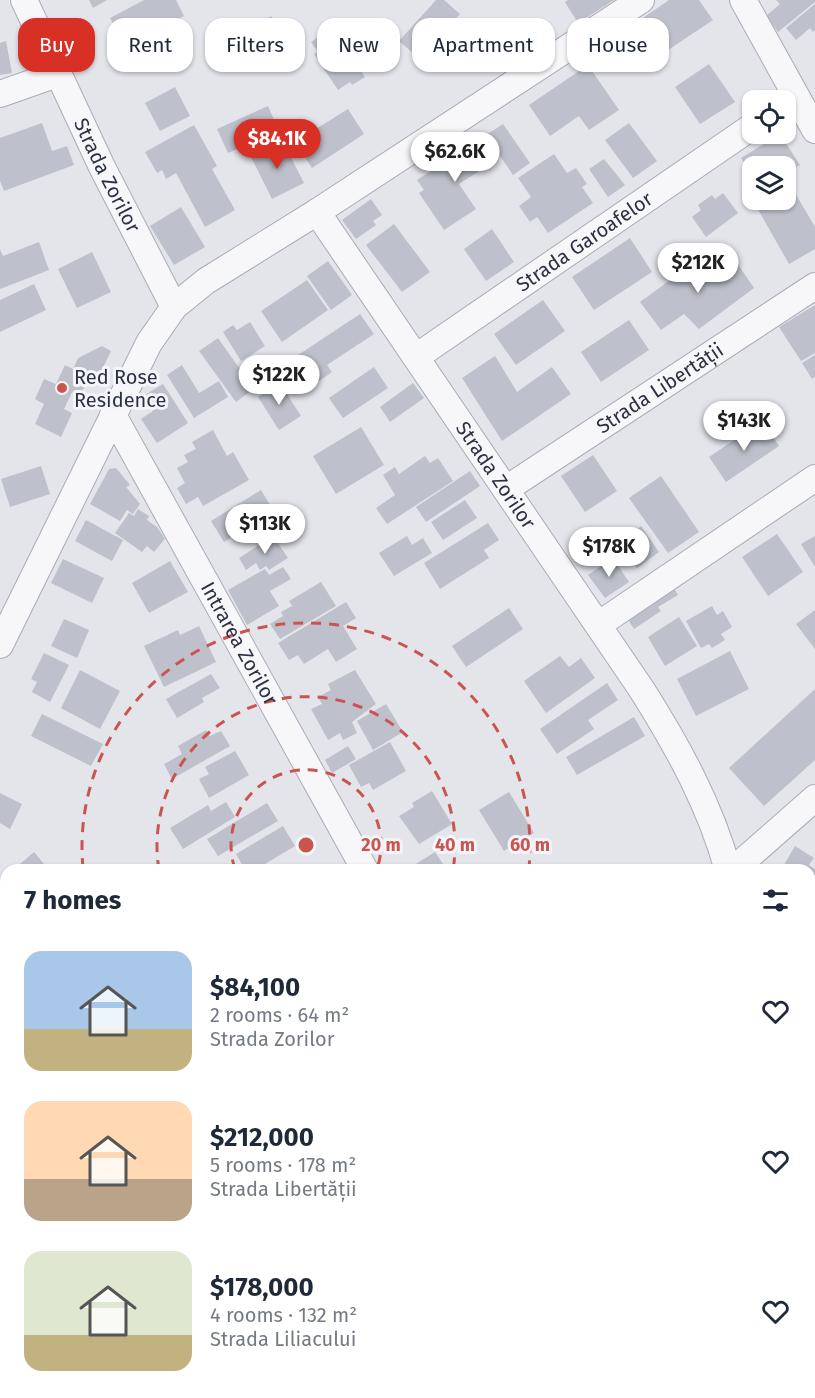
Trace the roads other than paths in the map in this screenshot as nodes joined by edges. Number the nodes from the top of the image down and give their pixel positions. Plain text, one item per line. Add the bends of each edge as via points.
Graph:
1 (24, 0) edge
2 (641, 0) edge
3 (743, 0) edge
4 (57, 74) junction
5 (787, 90) edge
6 (0, 94) edge
7 (796, 105) edge
8 (815, 129) edge
9 (742, 134) edge
10 (317, 213) junction
11 (815, 286) edge
12 (174, 307) junction
13 (416, 357) junction
14 (113, 415) junction
15 (815, 478) edge
16 (506, 489) junction
17 (598, 625) junction
18 (0, 645) edge
19 (815, 798) edge
20 (362, 864) edge
21 (726, 864) edge
22 (740, 864) edge

1 - 4 street, Strada Zorilor
2 - 10 street
3 - 5 street
4 - 6 street
4 - 12 street, Strada Zorilor
7 - 8 street
9 - 13 street, Strada Garoafelor
10 - 12 street via 206,281
10 - 13 street, Strada Zorilor
11 - 16 street, Strada Libertății
12 - 14 street via 149,343
13 - 16 street, Strada Zorilor
14 - 18 street
14 - 20 street, Intrarea Zorilor
15 - 17 street
16 - 17 street, Strada Zorilor
17 - 21 street, Strada Zorilor via 686,763 717,832
19 - 22 street

